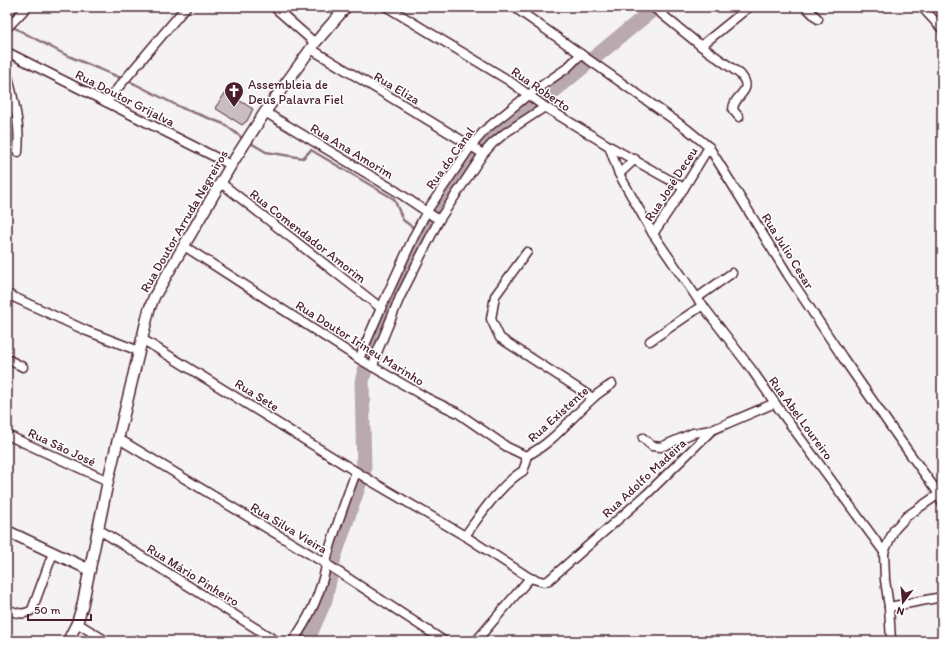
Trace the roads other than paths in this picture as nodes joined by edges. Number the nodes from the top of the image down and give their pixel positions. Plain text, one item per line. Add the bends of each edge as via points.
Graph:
1 (27, 7) edge
2 (186, 7) edge
3 (274, 7) edge
4 (346, 7) edge
5 (387, 7) edge
6 (514, 7) edge
7 (653, 7) edge
8 (749, 7) edge
9 (806, 7) edge
10 (922, 7) edge
11 (818, 19) dead end
12 (7, 28) edge
13 (942, 29) edge
14 (313, 46) junction
15 (701, 46) junction
16 (7, 52) edge
17 (582, 55) junction
18 (7, 72) edge
19 (529, 95) junction
20 (106, 102) junction
21 (543, 106) junction
22 (265, 112) junction
23 (739, 117) dead end
24 (472, 146) junction
25 (609, 146) junction
26 (709, 147) junction
27 (18, 152) dead end
28 (482, 154) junction
29 (635, 159) junction
30 (231, 166) junction
31 (619, 174) junction
32 (221, 183) junction
33 (684, 188) junction
34 (427, 211) junction
35 (439, 220) junction
36 (653, 234) junction
37 (184, 246) junction
38 (527, 252) dead end
39 (732, 272) dead end
40 (7, 294) edge
41 (700, 301) junction
42 (381, 308) junction
43 (142, 339) junction
44 (650, 341) dead end
45 (139, 351) junction
46 (7, 360) edge
47 (360, 360) junction
48 (23, 367) dead end
49 (373, 367) junction
50 (612, 384) dead end
51 (592, 398) junction
52 (775, 403) junction
53 (712, 430) junction
54 (7, 435) edge
55 (643, 438) dead end
56 (119, 439) junction
57 (526, 456) junction
58 (357, 473) junction
59 (108, 481) junction
60 (941, 493) edge
61 (942, 504) edge
62 (98, 529) junction
63 (7, 531) edge
64 (465, 536) junction
65 (884, 552) junction
66 (53, 553) junction
67 (327, 564) junction
68 (90, 570) junction
69 (530, 578) junction
70 (942, 597) edge
71 (889, 607) junction
72 (7, 609) edge
73 (77, 623) junction
74 (68, 641) edge
75 (106, 641) edge
76 (276, 641) edge
77 (293, 641) edge
78 (444, 641) edge
79 (476, 641) edge
80 (891, 641) edge

1 - 12 street
2 - 20 street
3 - 14 street, Rua Eliza
4 - 14 street, Rua Doutor Arruda Negreiros
5 - 19 street, Rua Roberto
6 - 17 street, Rua Julio Cesar
7 - 15 street
8 - 15 street
9 - 11 street
10 - 13 street
14 - 22 street, Rua Doutor Arruda Negreiros
14 - 24 street, Rua Eliza
15 - 23 street via 745,80 744,91 733,106
16 - 20 street, Rua Doutor Grijalva
17 - 19 street, Rua do Canal via 563,72
17 - 26 street, Rua Julio Cesar
18 - 27 street via 19,125
19 - 21 street, Rua Roberto
19 - 24 street, Rua do Canal via 486,129
20 - 30 street, Rua Doutor Grijalva
21 - 25 street, Rua Roberto
21 - 28 street via 505,133
22 - 30 street, Rua Doutor Arruda Negreiros
22 - 34 street, Rua Ana Amorim
24 - 28 street, Rua Eliza
24 - 34 street, Rua do Canal
25 - 29 street, Rua Roberto
25 - 31 street, Rua Abel Loureiro
26 - 33 street, Rua José Deceu
26 - 60 street, Rua Julio Cesar via 843,358 900,440
28 - 35 street
29 - 31 street
29 - 33 street, Rua Roberto
30 - 32 street, Rua Doutor Arruda Negreiros
31 - 36 street, Rua Abel Loureiro
32 - 37 street, Rua Doutor Arruda Negreiros
32 - 42 street, Rua Comendador Amorim
33 - 36 street, Rua José Deceu
34 - 35 street, Rua Ana Amorim
34 - 42 street, Rua do Canal
35 - 49 street via 400,297
36 - 41 street, Rua Abel Loureiro
37 - 43 street, Rua Doutor Arruda Negreiros via 154,297
37 - 47 street, Rua Doutor Irineu Marinho
38 - 51 street via 495,296 491,318 500,338
39 - 41 street
40 - 45 street via 87,331
41 - 44 street
41 - 52 street, Rua Abel Loureiro
42 - 47 street, Rua do Canal
43 - 45 street, Rua Doutor Arruda Negreiros
43 - 58 street, Rua Sete
45 - 56 street, Rua Doutor Arruda Negreiros
46 - 48 street
47 - 49 street, Rua Doutor Irineu Marinho
49 - 57 street, Rua Doutor Irineu Marinho via 458,413 507,447
50 - 51 street, Rua Existente
51 - 57 street, Rua Existente via 560,431
52 - 53 street, Rua Adolfo Madeira
52 - 65 street, Rua Abel Loureiro
53 - 55 street via 693,433 661,447 652,446
53 - 69 street, Rua Adolfo Madeira via 646,494 549,580 544,582
54 - 59 street, Rua São José
56 - 59 street, Rua Doutor Arruda Negreiros
56 - 67 street, Rua Silva Vieira
57 - 64 street, Rua Existente via 523,472 515,476 494,498
58 - 64 street, Rua Sete
58 - 67 street via 343,506
59 - 62 street, Rua Doutor Arruda Negreiros
60 - 61 street, Rua Julio Cesar
60 - 65 street via 907,516 894,530
62 - 68 street, Rua Doutor Arruda Negreiros
62 - 76 street, Rua Mário Pinheiro
63 - 66 street
64 - 69 street
65 - 71 street
66 - 68 street
66 - 72 street via 32,610 27,614 21,614
67 - 77 street via 316,602
67 - 78 street, Rua Silva Vieira
68 - 73 street, Rua Doutor Arruda Negreiros
69 - 79 street
70 - 71 street
71 - 80 street
73 - 74 street, Rua Doutor Arruda Negreiros
73 - 75 street

